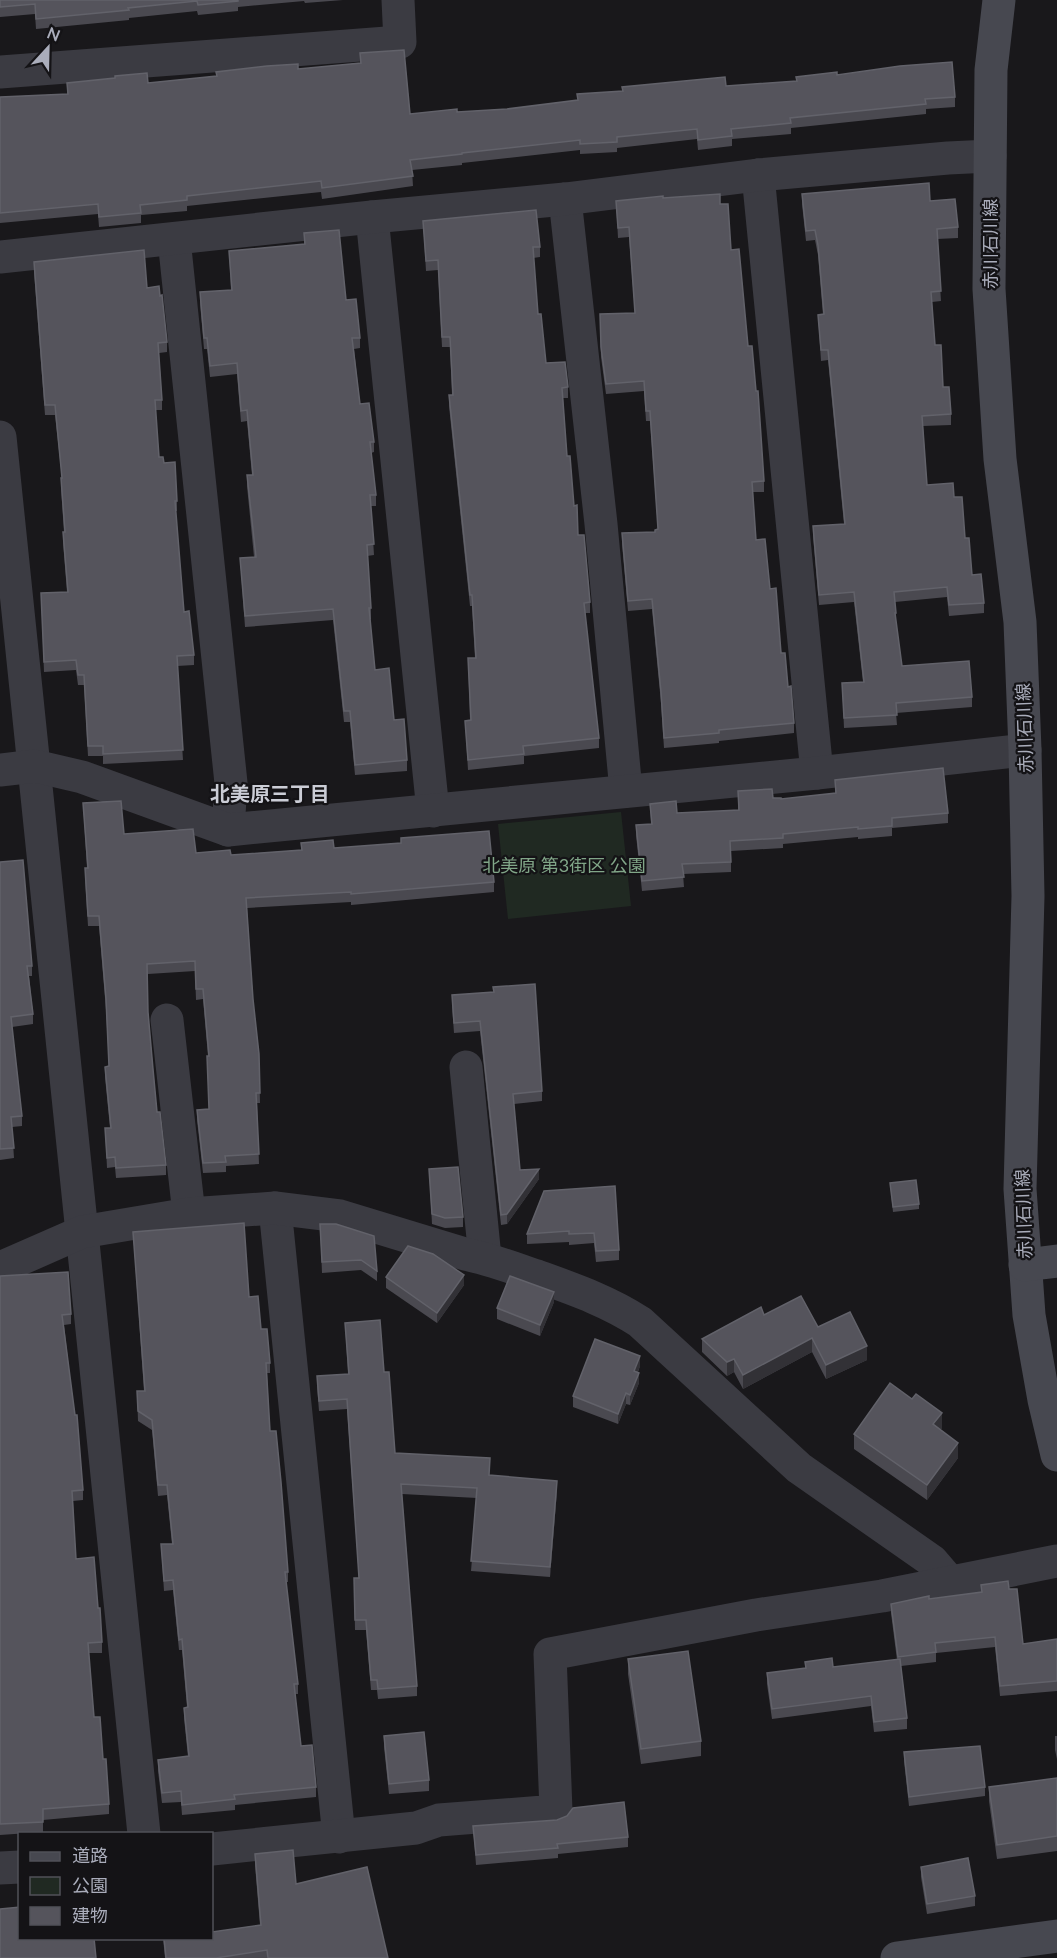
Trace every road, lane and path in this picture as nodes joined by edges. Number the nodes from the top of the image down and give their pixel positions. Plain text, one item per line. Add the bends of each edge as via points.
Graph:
1 (398, 0) edge
2 (999, 0) edge
3 (0, 72) edge
4 (990, 156) junction
5 (758, 175) junction
6 (565, 199) junction
7 (372, 217) junction
8 (174, 239) junction
9 (0, 257) edge
10 (0, 437) edge
11 (1025, 750) junction
12 (35, 766) junction
13 (0, 770) edge
14 (817, 773) junction
15 (626, 791) junction
16 (433, 811) junction
17 (228, 830) junction
18 (167, 1020) dead end
19 (466, 1067) dead end
20 (275, 1208) junction
21 (189, 1214) junction
22 (82, 1232) junction
23 (485, 1258) junction
24 (1057, 1261) edge
25 (1025, 1265) junction
26 (0, 1268) edge
27 (1057, 1455) edge
28 (1057, 1561) edge
29 (950, 1582) junction
30 (144, 1832) edge
31 (339, 1837) junction
32 (213, 1849) edge
33 (18, 1867) edge
34 (0, 1868) edge
35 (1057, 1936) edge
36 (939, 1955) edge
37 (897, 1958) edge

1 - 3 street via 400,42
2 - 4 street, 赤川石川線 via 991,70
4 - 5 street
4 - 11 street, 赤川石川線 via 989,289 1000,459 1020,622
5 - 6 street
5 - 14 street
6 - 7 street
6 - 15 street
7 - 8 street
7 - 16 street
8 - 9 street
8 - 17 street via 231,783
10 - 12 street
11 - 14 street
11 - 25 street, 赤川石川線 via 1028,896 1020,1189
12 - 13 street
12 - 17 street via 82,777
12 - 22 street
14 - 15 street
15 - 16 street
16 - 17 street
18 - 21 street
19 - 23 street
20 - 21 street
20 - 23 street via 340,1216
20 - 31 street
21 - 22 street
22 - 26 street
22 - 30 street
23 - 29 street via 592,1296 640,1322 799,1468 932,1561
24 - 25 street
25 - 27 street, 赤川石川線 via 1029,1315
28 - 29 street
29 - 31 street via 550,1654 556,1811 439,1820 416,1828
31 - 32 street
33 - 34 street
35 - 36 street
36 - 37 street

